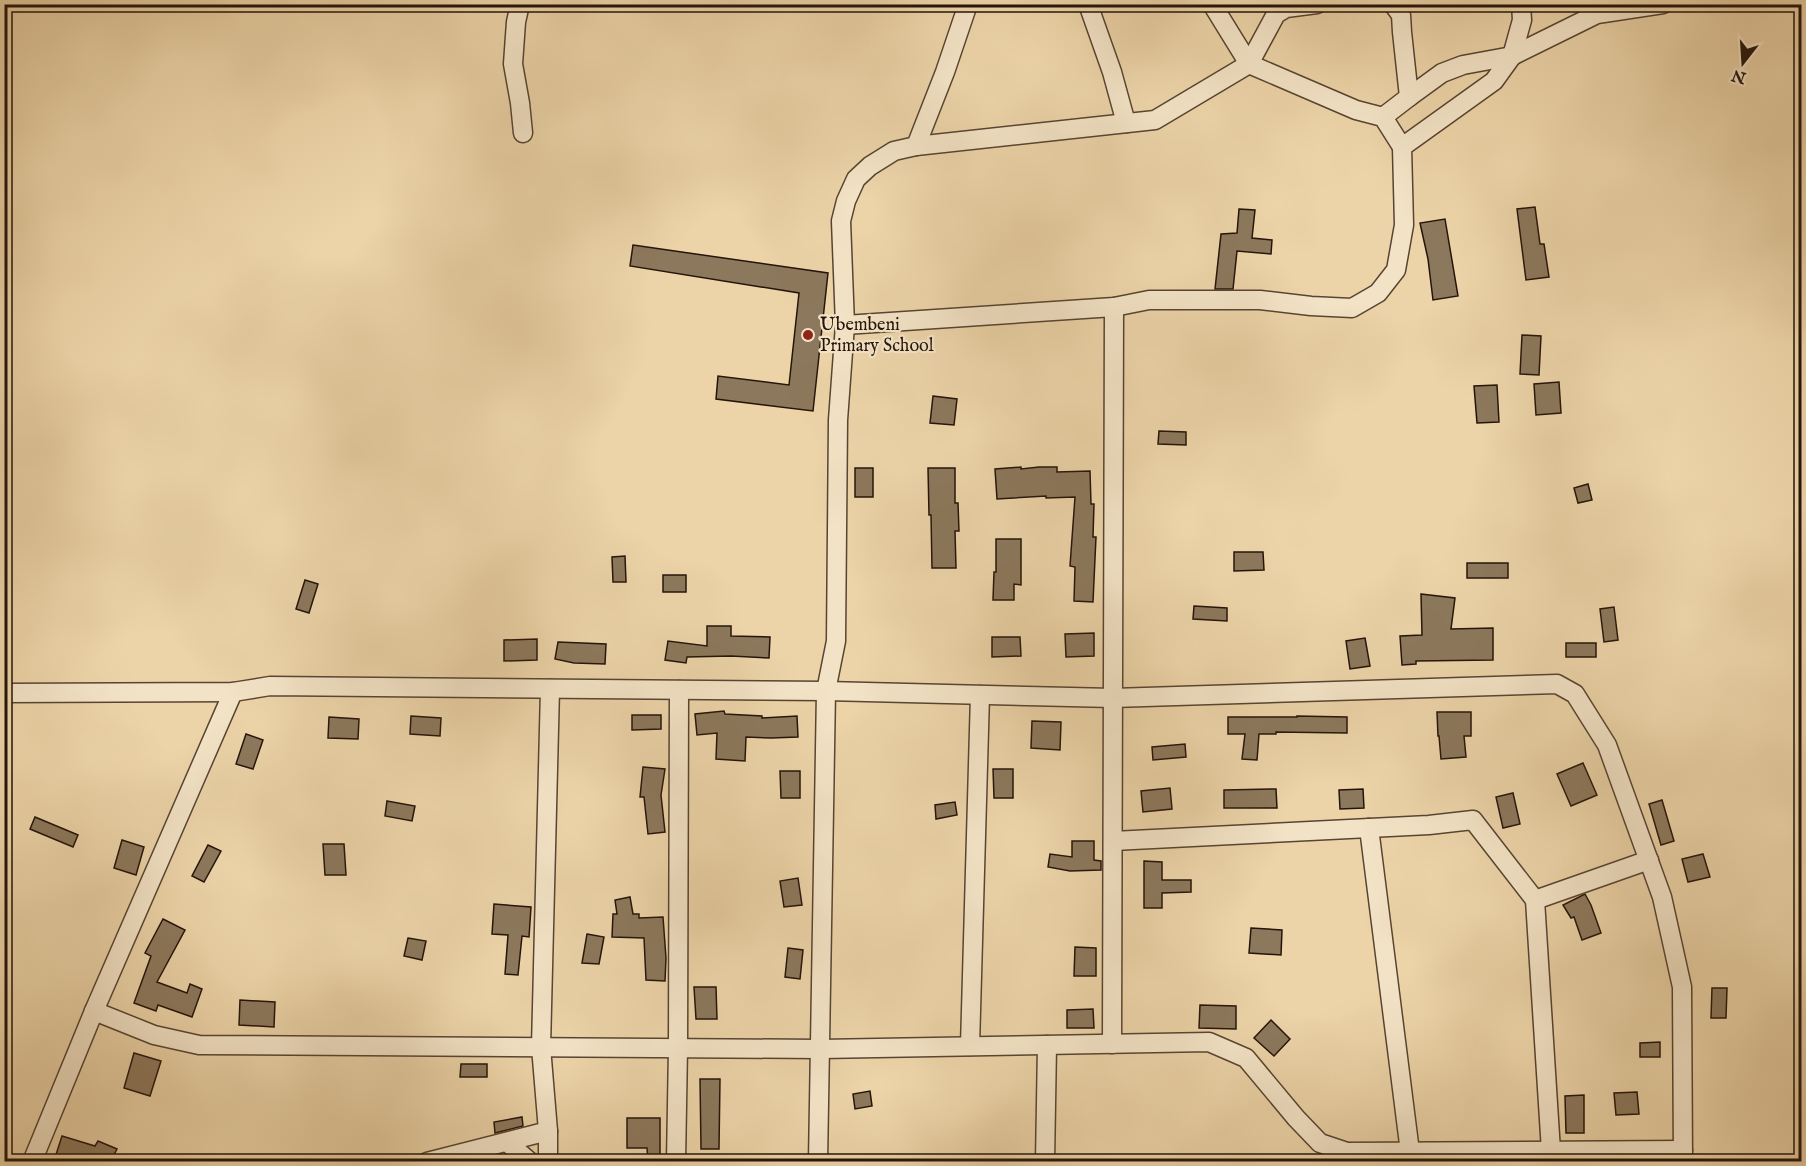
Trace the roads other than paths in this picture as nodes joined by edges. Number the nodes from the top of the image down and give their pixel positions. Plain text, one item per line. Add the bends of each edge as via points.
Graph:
1 (520, 4) edge
2 (968, 4) edge
3 (1088, 4) edge
4 (1212, 4) edge
5 (1317, 4) edge
6 (1393, 4) edge
7 (1521, 4) edge
8 (1663, 4) edge
9 (1512, 56) junction
10 (1249, 64) junction
11 (1409, 97) junction
12 (1383, 117) junction
13 (1126, 123) junction
14 (523, 133) dead end
15 (916, 146) junction
16 (1402, 147) junction
17 (1114, 307) junction
18 (845, 325) junction
19 (550, 689) junction
20 (679, 690) junction
21 (826, 691) junction
22 (233, 692) junction
23 (4, 693) edge
24 (980, 695) junction
25 (1113, 698) junction
26 (1369, 828) junction
27 (1113, 841) junction
28 (1649, 860) junction
29 (1535, 900) junction
30 (94, 1011) junction
31 (1112, 1044) junction
32 (1047, 1045) junction
33 (970, 1046) junction
34 (541, 1047) junction
35 (678, 1048) junction
36 (820, 1049) junction
37 (548, 1131) junction
38 (507, 1143) junction
39 (1551, 1151) junction
40 (1410, 1152) junction
41 (1683, 1156) edge
42 (32, 1161) edge
43 (427, 1161) edge
44 (530, 1161) edge
45 (548, 1161) edge
46 (676, 1161) edge
47 (818, 1161) edge
48 (1045, 1161) edge

1 - 14 street via 513,64
2 - 15 street
3 - 13 street
4 - 10 street
5 - 10 street via 1279,12
6 - 11 street via 1401,15
7 - 9 street via 1522,20
8 - 9 street via 1597,14
9 - 11 street via 1442,73
9 - 16 street via 1494,81
10 - 12 street via 1356,110
10 - 13 street via 1155,120
11 - 12 street
12 - 16 street
13 - 15 street
15 - 18 street via 894,151 870,166 856,179 846,201 841,221
16 - 17 street via 1404,225 1396,270 1378,292 1352,308 1260,300 1149,300
17 - 18 street
17 - 25 street
18 - 21 street via 838,420 837,641
19 - 20 street
19 - 22 street via 270,686
19 - 34 street
20 - 21 street
20 - 35 street
21 - 24 street
21 - 36 street
22 - 23 street
22 - 30 street
24 - 25 street
24 - 33 street
25 - 27 street
25 - 28 street via 1557,684 1575,694 1607,745
26 - 27 street
26 - 29 street via 1473,820
26 - 40 street
27 - 31 street
28 - 29 street
28 - 41 street via 1662,897 1682,987
29 - 39 street
30 - 34 street via 154,1035 199,1045
30 - 42 street
31 - 32 street
31 - 40 street via 1209,1042 1246,1058 1320,1143 1347,1152
32 - 33 street
32 - 48 street
33 - 36 street
34 - 35 street
34 - 37 street
35 - 36 street
35 - 46 street
36 - 47 street
37 - 38 street
37 - 45 street
38 - 43 street
38 - 44 street
39 - 40 street
39 - 41 street

